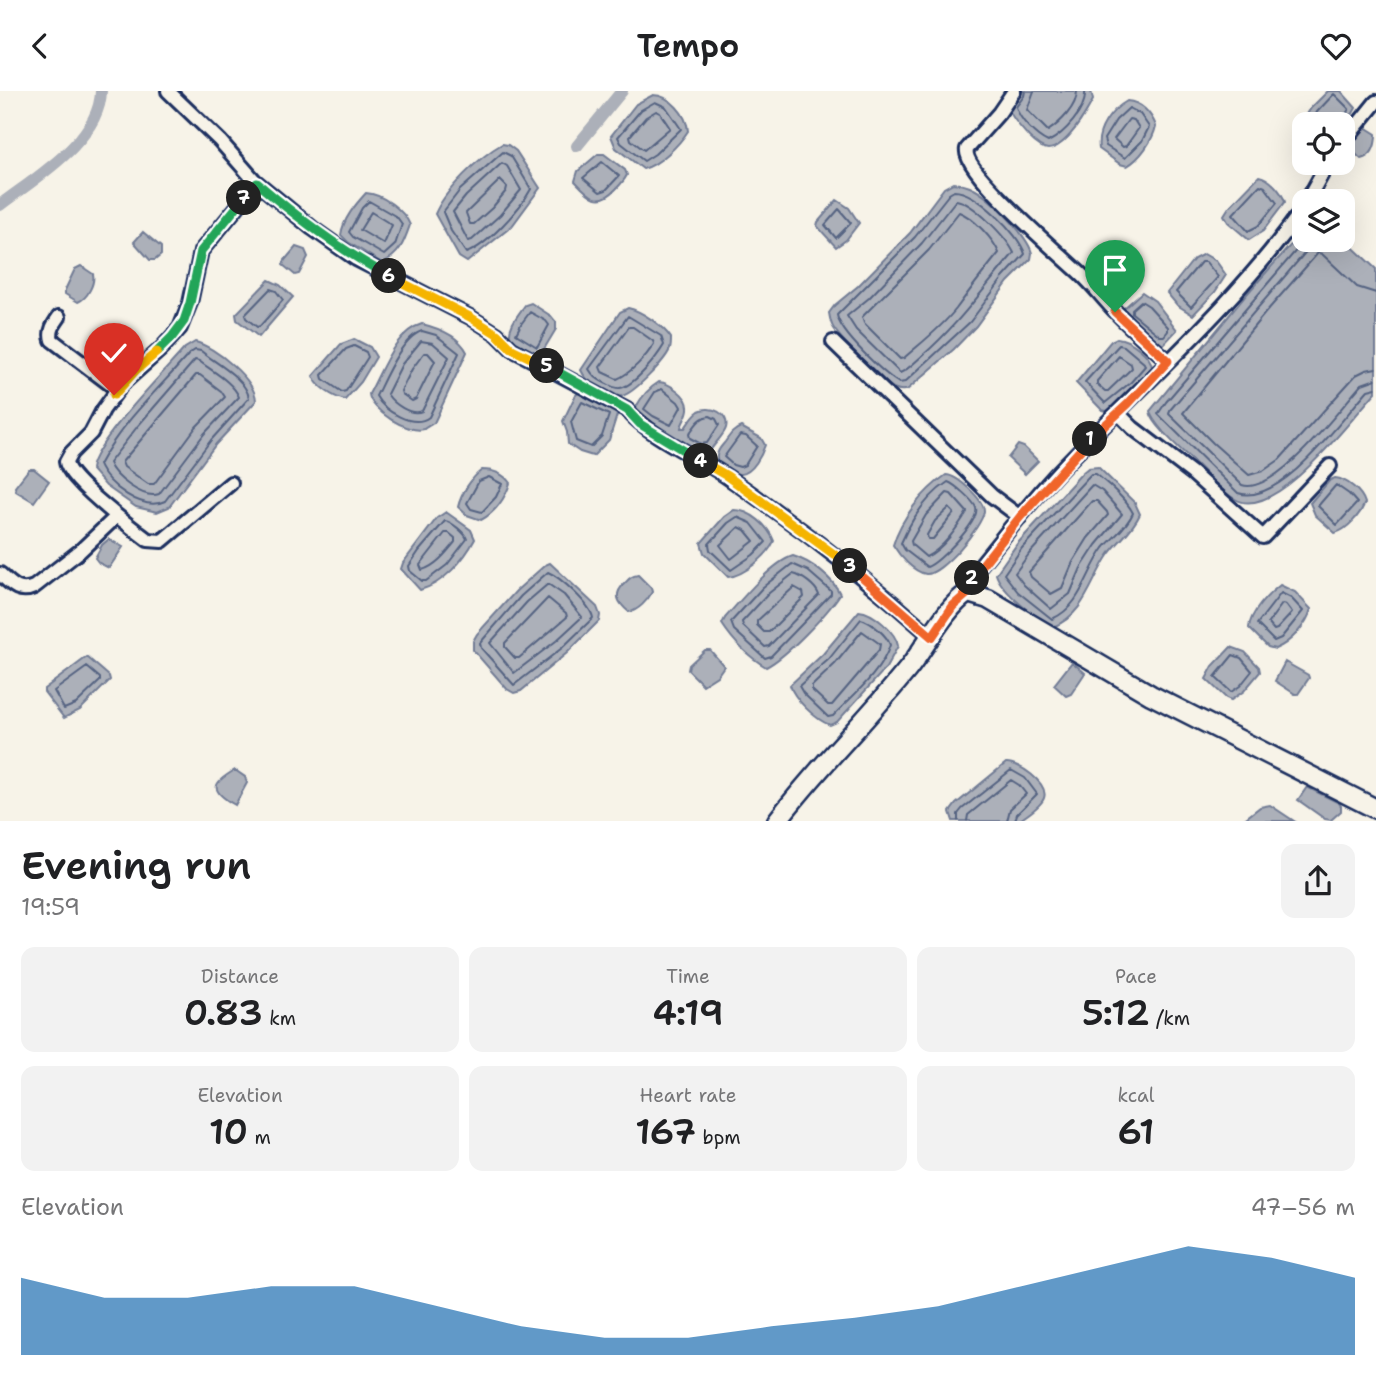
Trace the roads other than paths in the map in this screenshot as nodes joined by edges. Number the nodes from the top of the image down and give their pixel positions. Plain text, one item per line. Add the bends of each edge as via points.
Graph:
1 (168, 91) edge
2 (1014, 91) edge
3 (1376, 102) edge
4 (1355, 128) edge
5 (257, 183) junction
6 (1292, 223) edge
7 (59, 317) dead end
8 (832, 342) dead end
9 (1168, 361) junction
10 (118, 390) junction
11 (1118, 413) junction
12 (1330, 466) dead end
13 (231, 483) dead end
14 (117, 516) junction
15 (1020, 517) junction
16 (0, 573) edge
17 (968, 593) junction
18 (932, 637) junction
19 (1376, 809) edge
20 (777, 821) edge

1 - 5 street
2 - 9 street via 967,149 967,159 1040,239 1083,275
3 - 4 street
5 - 10 street via 201,251 180,328
5 - 18 street via 356,259 470,317 512,349 627,410 640,424 727,476 829,549
6 - 9 street via 1225,305
7 - 10 street via 52,340
8 - 15 street via 992,496
9 - 11 street
10 - 14 street via 66,462 70,474
11 - 12 street via 1262,537
11 - 15 street
13 - 14 street via 162,541 148,540
14 - 16 street via 34,587 20,589
15 - 17 street via 967,584
17 - 18 street
17 - 19 street via 988,599 1151,695
18 - 20 street

